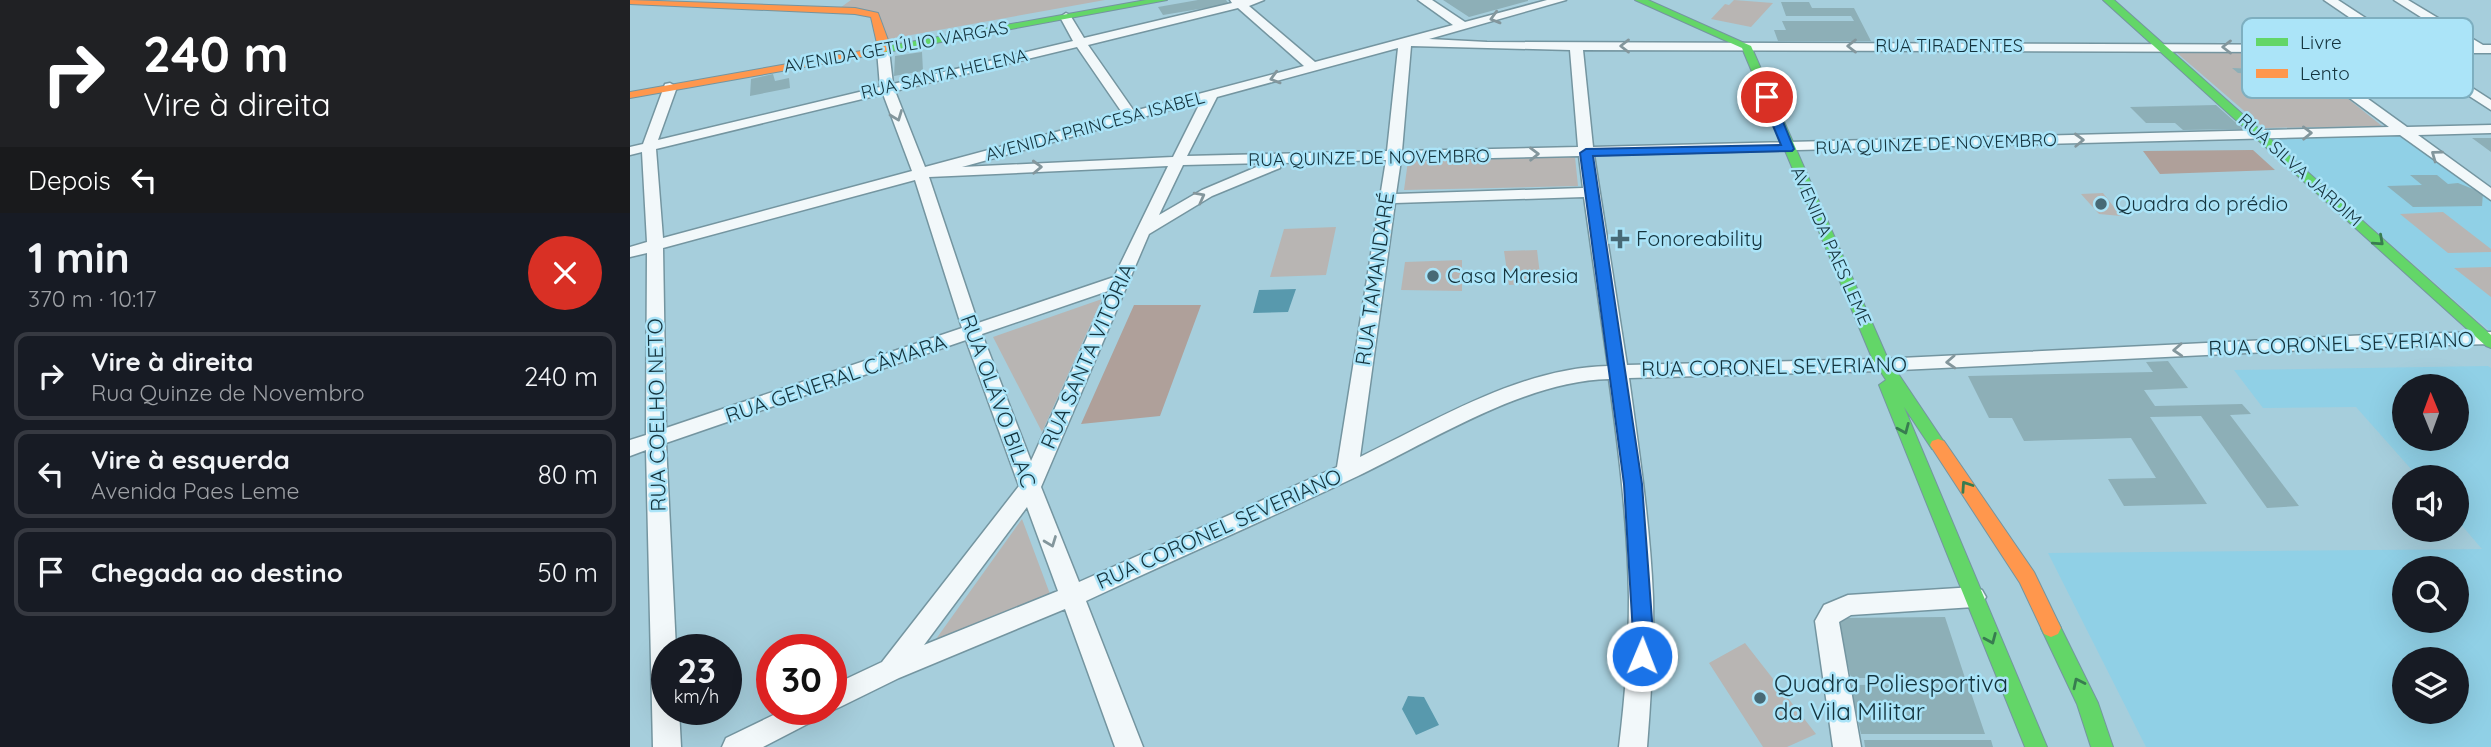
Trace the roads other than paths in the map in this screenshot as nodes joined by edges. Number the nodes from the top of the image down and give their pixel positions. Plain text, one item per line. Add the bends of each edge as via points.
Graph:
1 (1105, 0) edge
2 (1140, 0) edge
3 (1162, 0) edge
4 (1258, 0) edge
5 (1424, 0) edge
6 (1560, 0) edge
7 (1640, 0) edge
8 (2108, 0) edge
9 (2330, 0) edge
10 (2400, 0) edge
11 (630, 1) edge
12 (1239, 2) edge
13 (726, 3) edge
14 (1121, 7) junction
15 (1066, 17) junction
16 (2357, 18) edge
17 (2431, 18) edge
18 (1464, 27) junction
19 (1080, 42) junction
20 (1406, 43) junction
21 (883, 45) junction
22 (1576, 46) junction
23 (2159, 46) junction
24 (1746, 47) junction
25 (2242, 47) edge
26 (2485, 49) edge
27 (2491, 56) edge
28 (1312, 67) junction
29 (630, 82) edge
30 (670, 87) junction
31 (887, 88) junction
32 (630, 95) edge
33 (1211, 95) junction
34 (2357, 98) edge
35 (1131, 116) junction
36 (2491, 130) edge
37 (2401, 131) junction
38 (2261, 134) junction
39 (640, 148) edge
40 (1788, 149) junction
41 (1586, 153) junction
42 (1394, 157) junction
43 (1300, 160) junction
44 (1178, 161) junction
45 (920, 173) junction
46 (1592, 192) junction
47 (2491, 195) edge
48 (1386, 199) junction
49 (1142, 232) junction
50 (654, 246) junction
51 (630, 252) edge
52 (1122, 280) junction
53 (972, 332) junction
54 (2489, 340) edge
55 (1882, 363) junction
56 (1619, 370) junction
57 (656, 440) junction
58 (630, 449) edge
59 (1347, 472) junction
60 (1030, 488) junction
61 (1072, 596) junction
62 (1974, 597) junction
63 (890, 670) junction
64 (847, 691) edge
65 (780, 725) edge
66 (667, 747) edge
67 (736, 747) edge
68 (1129, 747) edge
69 (1633, 747) edge
70 (1847, 747) edge
71 (2036, 747) edge
72 (2102, 747) edge

1 - 21 street, AVENIDA GETÚLIO VARGAS
2 - 14 street
3 - 14 street, AVENIDA GETÚLIO VARGAS
4 - 12 street, RUA SANTA HELENA
5 - 18 street
6 -> 18 street, AVENIDA PRINCESA ISABEL
7 - 24 street
8 - 23 street, RUA SILVA JARDIM
9 - 16 street
10 - 17 street
11 - 13 street
12 - 19 street, RUA SANTA HELENA
12 - 28 street
13 - 21 street via 875,15
14 - 15 street, AVENIDA GETÚLIO VARGAS
15 - 19 street
15 - 21 street, AVENIDA GETÚLIO VARGAS
18 - 20 street, AVENIDA PRINCESA ISABEL
19 - 31 street, RUA SANTA HELENA
19 - 35 street
20 - 22 street, RUA TIRADENTES
20 - 28 street, AVENIDA PRINCESA ISABEL
20 - 42 street, RUA TAMANDARÉ
21 - 29 street, AVENIDA GETÚLIO VARGAS
21 - 30 street, AVENIDA GETÚLIO VARGAS
21 - 31 street, RUA OLÁVO BILAC
24 -> 22 street, RUA TIRADENTES
22 - 41 street
23 -> 24 street, RUA TIRADENTES
25 -> 23 street, RUA TIRADENTES
23 - 38 street, RUA SILVA JARDIM
24 - 40 street, AVENIDA PAES LEME
26 - 27 street
28 -> 33 street, AVENIDA PRINCESA ISABEL
30 - 32 street, AVENIDA GETÚLIO VARGAS
30 - 39 street, RUA COELHO NETO
31 - 39 street, RUA SANTA HELENA
31 -> 45 street, RUA OLÁVO BILAC
33 - 35 street, AVENIDA PRINCESA ISABEL
33 - 44 street, RUA SANTA VITÓRIA
34 - 37 street
35 - 45 street, AVENIDA PRINCESA ISABEL
36 - 37 street, RUA QUINZE DE NOVEMBRO
38 -> 37 street, RUA QUINZE DE NOVEMBRO
47 -> 37 street
40 -> 38 street, RUA QUINZE DE NOVEMBRO
38 -> 54 street, RUA SILVA JARDIM
39 - 50 street, RUA COELHO NETO
40 - 41 street, RUA QUINZE DE NOVEMBRO
40 - 55 street, AVENIDA PAES LEME
42 -> 41 street, RUA QUINZE DE NOVEMBRO
41 - 46 street
42 - 43 street, RUA QUINZE DE NOVEMBRO
42 - 48 street, RUA TAMANDARÉ
43 - 44 street, RUA QUINZE DE NOVEMBRO
49 -> 43 street via 1226,184
45 -> 44 street, RUA QUINZE DE NOVEMBRO
44 - 49 street, RUA SANTA VITÓRIA
45 - 50 street, AVENIDA PRINCESA ISABEL
45 - 53 street, RUA OLÁVO BILAC
46 - 48 street
46 - 56 street
48 - 59 street, RUA TAMANDARÉ
49 - 52 street, RUA SANTA VITÓRIA
50 - 51 street, AVENIDA PRINCESA ISABEL
50 - 57 street, RUA COELHO NETO
52 - 53 street, RUA GENERAL CÂMARA
52 - 60 street, RUA SANTA VITÓRIA
53 - 57 street, RUA GENERAL CÂMARA
53 - 60 street, RUA OLÁVO BILAC
54 -> 55 street, RUA CORONEL SEVERIANO via 2369,341
55 - 56 street, RUA CORONEL SEVERIANO
55 -> 62 street via 1893,404
72 -> 55 street via 2087,703 2028,578
56 - 59 street, RUA CORONEL SEVERIANO via 1548,381
56 - 69 street via 1633,484 1643,634
57 - 58 street, RUA GENERAL CÂMARA
57 - 66 street, RUA COELHO NETO
59 - 61 street, RUA CORONEL SEVERIANO
60 -> 61 street, RUA OLÁVO BILAC
60 - 63 street, RUA SANTA VITÓRIA
61 - 63 street, RUA CORONEL SEVERIANO
61 - 68 street, RUA OLÁVO BILAC
62 - 70 street via 1848,605 1833,612 1827,621
62 -> 71 street
63 - 64 street, RUA CORONEL SEVERIANO
65 - 67 street

